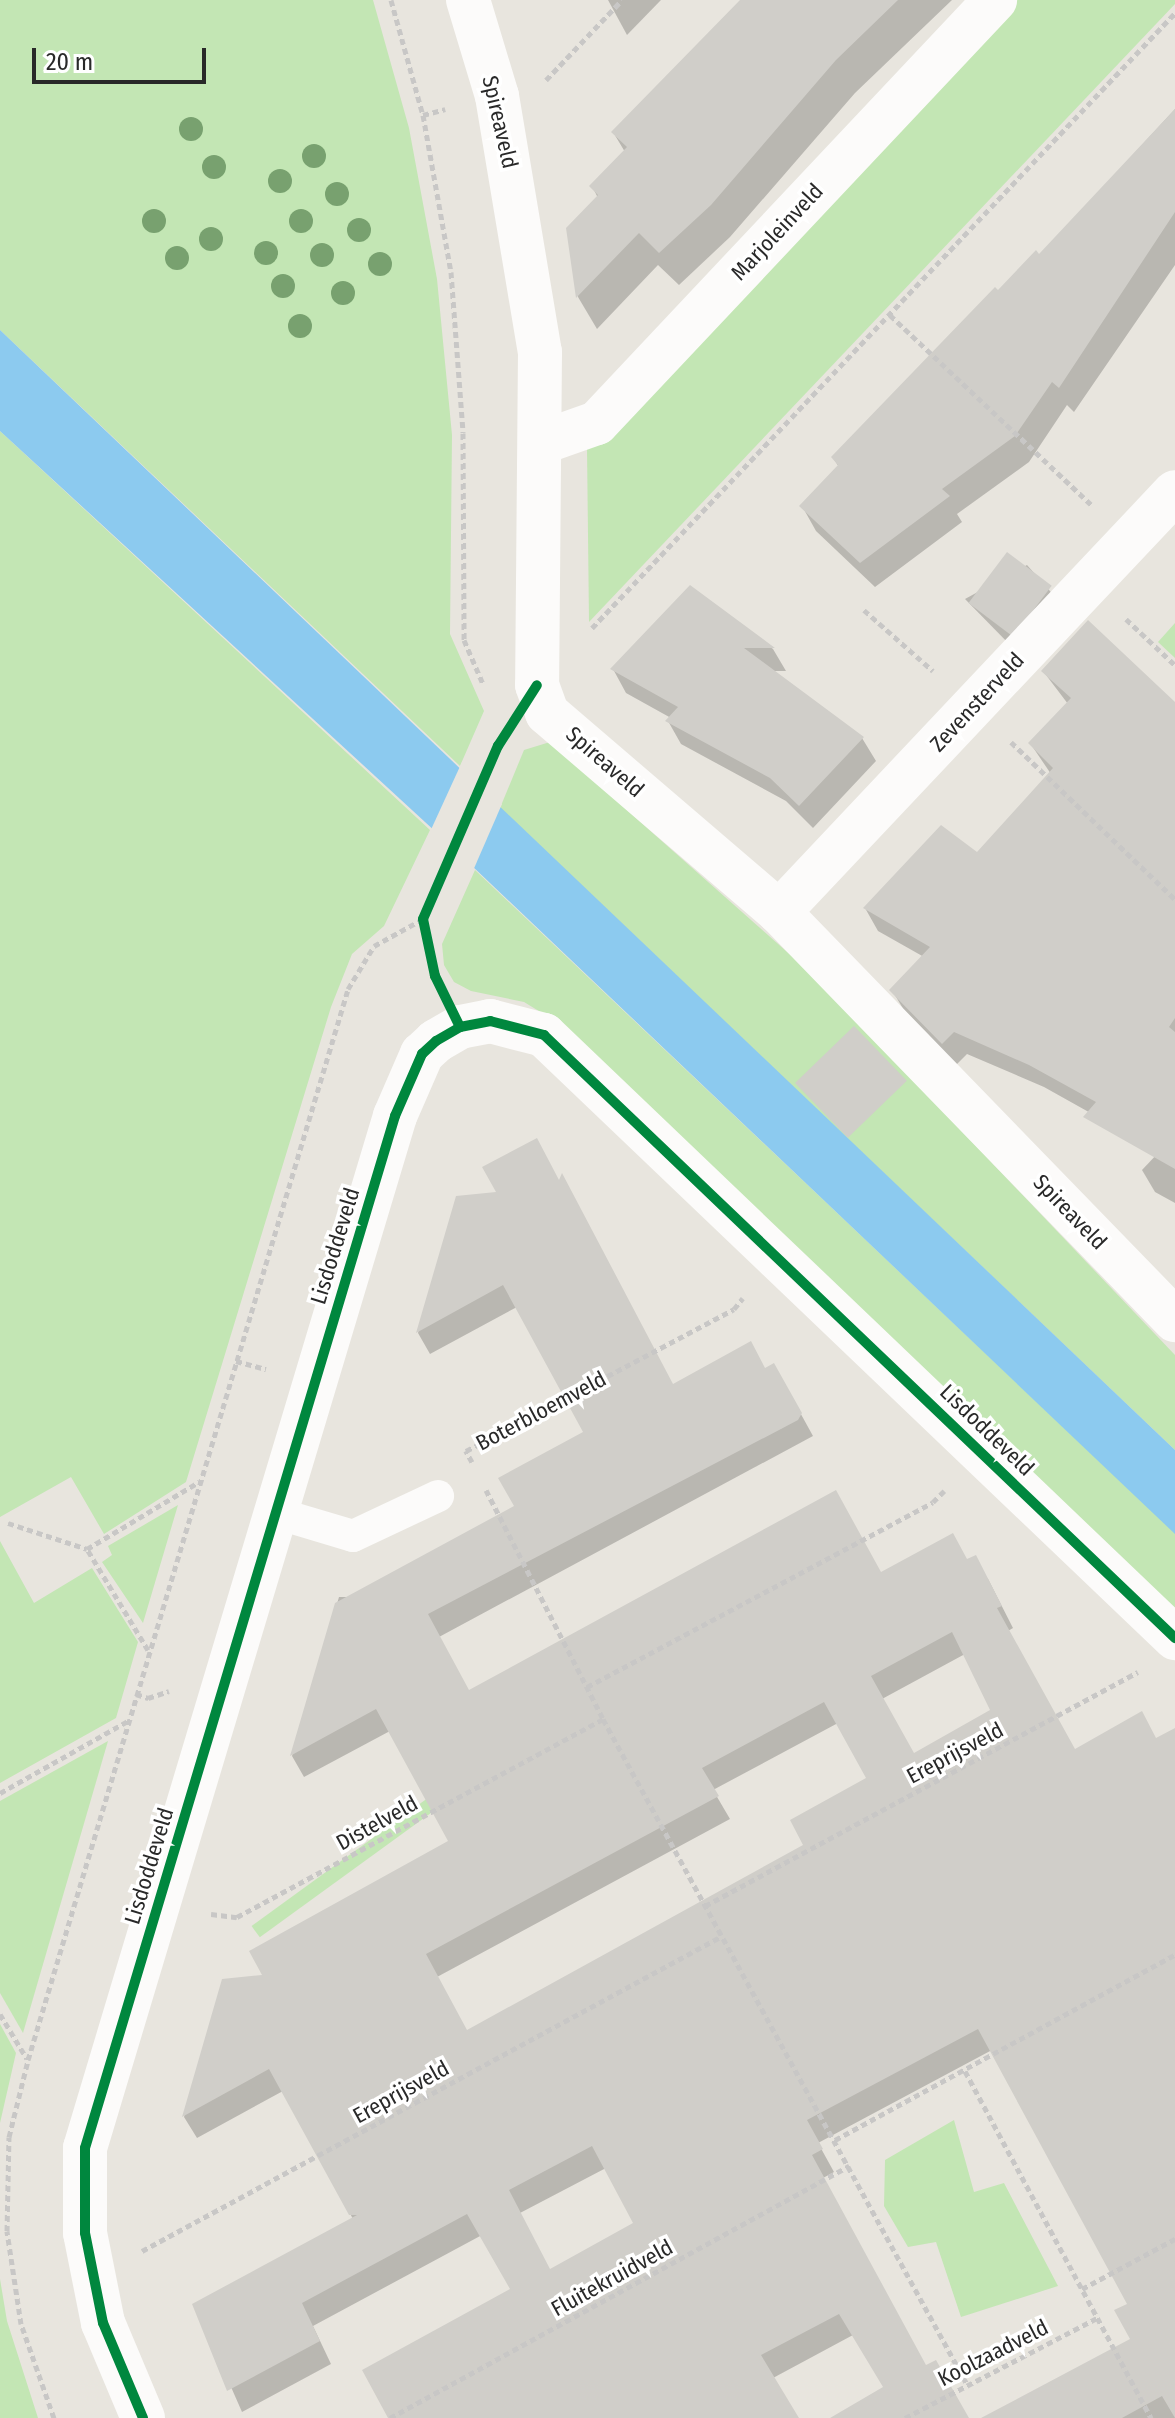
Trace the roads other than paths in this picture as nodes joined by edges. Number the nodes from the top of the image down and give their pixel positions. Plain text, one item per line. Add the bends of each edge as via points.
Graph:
1 (468, 0) edge
2 (995, 0) edge
3 (543, 442) junction
4 (1175, 492) edge
5 (779, 912) junction
6 (1175, 1320) edge
7 (438, 1496) dead end
8 (276, 1513) junction
9 (1163, 1650) edge
10 (143, 2418) edge

1 - 3 street, Spireaveld via 497,96 520,215 540,352
2 - 3 street, Marjoleinveld via 597,423
3 - 5 street, Spireaveld via 537,685 547,713
4 - 5 street, Zevensterveld
5 - 6 street, Spireaveld
7 - 8 lane via 353,1536
8 - 9 street, Lisdoddeveld via 407,1082 422,1054 460,1027 490,1021 544,1035 983,1455
8 - 10 street, Lisdoddeveld via 85,2148 85,2233 103,2323

